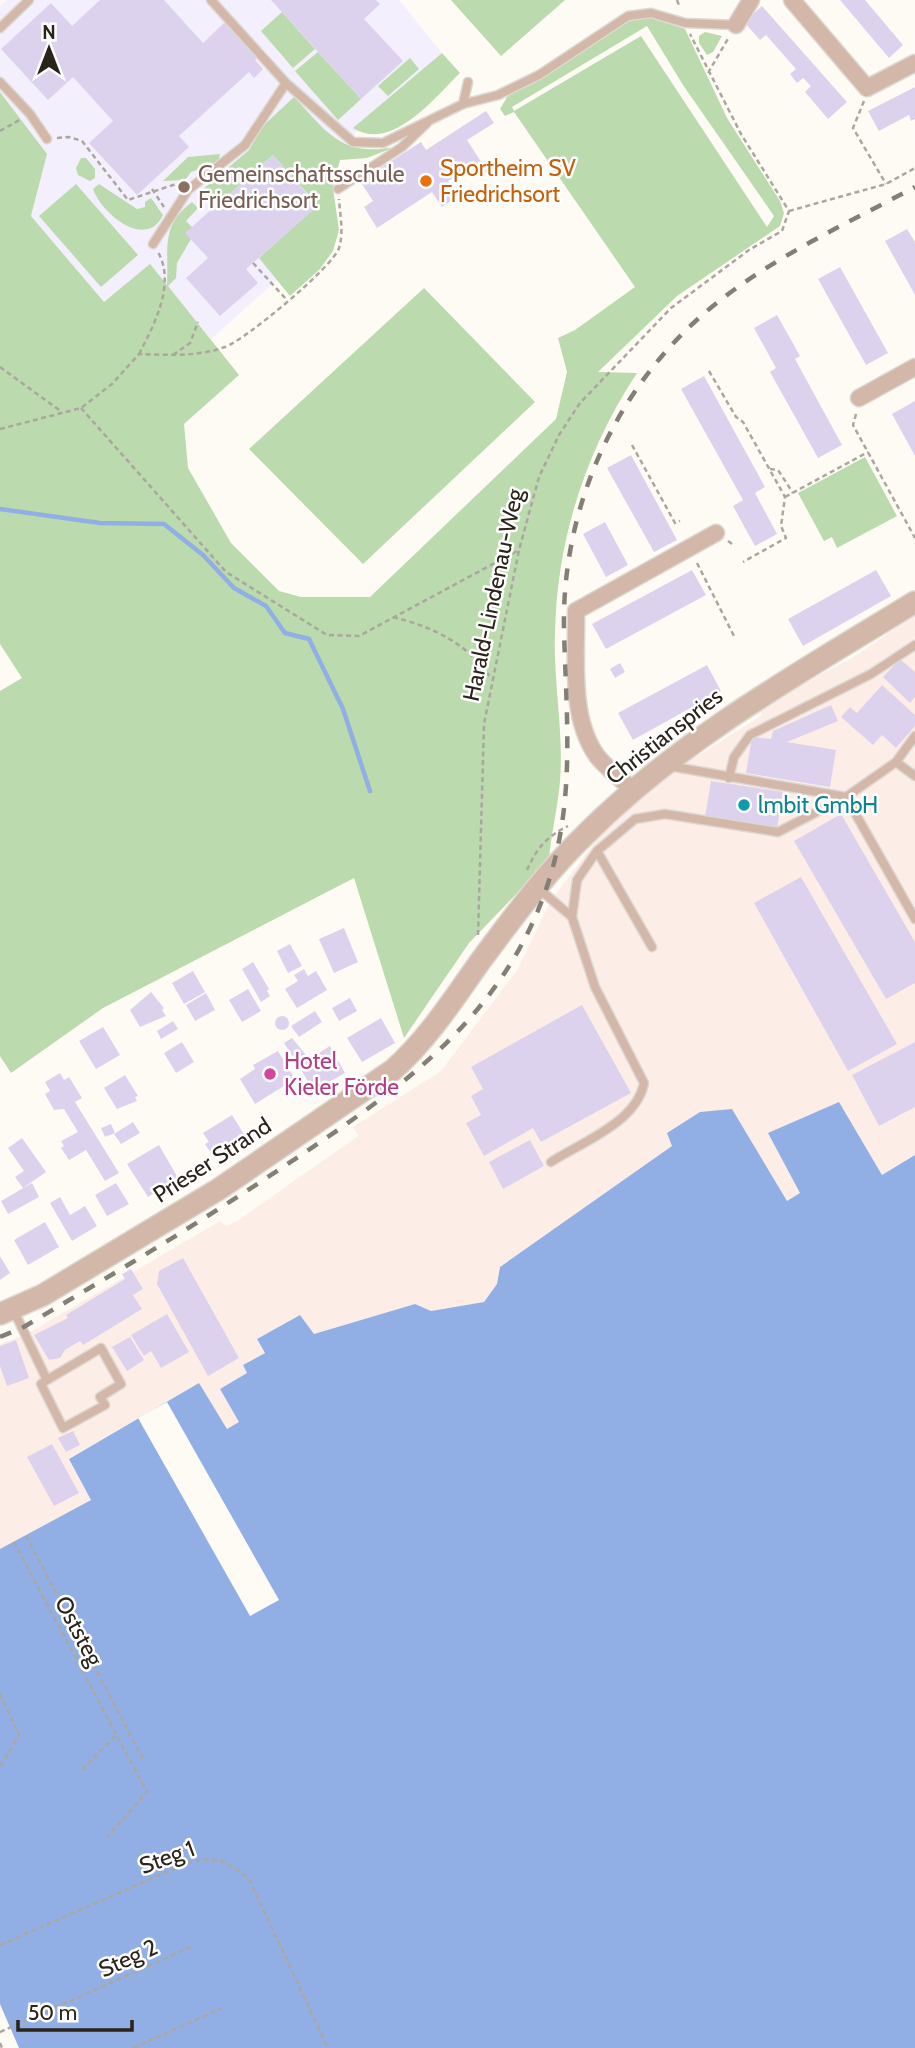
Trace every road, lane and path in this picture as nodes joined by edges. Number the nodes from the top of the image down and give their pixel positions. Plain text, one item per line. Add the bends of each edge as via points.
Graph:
1 (29, 0) edge
2 (211, 0) edge
3 (751, 0) edge
4 (792, 0) edge
5 (685, 23) junction
6 (736, 25) junction
7 (0, 28) edge
8 (915, 63) edge
9 (708, 73) junction
10 (0, 82) edge
11 (468, 82) dead end
12 (286, 83) junction
13 (867, 88) junction
14 (463, 104) junction
15 (30, 114) junction
16 (434, 116) junction
17 (0, 131) edge
18 (47, 139) joint
19 (915, 168) edge
20 (175, 183) dead end
21 (886, 184) junction
22 (152, 189) junction
23 (338, 189) joint
24 (789, 211) junction
25 (170, 215) junction
26 (153, 244) joint
27 (253, 263) dead end
28 (288, 300) junction
29 (198, 322) dead end
30 (139, 354) junction
31 (173, 355) junction
32 (0, 367) edge
33 (915, 367) edge
34 (709, 370) dead end
35 (859, 398) joint
36 (81, 408) junction
37 (62, 412) junction
38 (0, 429) edge
39 (632, 445) dead end
40 (868, 452) junction
41 (769, 469) junction
42 (793, 493) junction
43 (785, 497) junction
44 (680, 521) dead end
45 (716, 533) dead end
46 (915, 538) edge
47 (519, 550) junction
48 (696, 562) dead end
49 (743, 562) dead end
50 (915, 602) edge
51 (393, 617) junction
52 (734, 636) dead end
53 (915, 645) edge
54 (492, 680) junction
55 (915, 737) edge
56 (896, 762) junction
57 (663, 765) junction
58 (915, 776) edge
59 (729, 778) junction
60 (633, 791) junction
61 (846, 797) junction
62 (597, 850) junction
63 (538, 888) junction
64 (572, 917) junction
65 (915, 919) edge
66 (652, 947) dead end
67 (484, 958) junction
68 (551, 1162) dead end
69 (6, 1312) edge
70 (47, 1380) junction
71 (26, 1536) dead end
72 (14, 1542) dead end
73 (0, 1694) edge
74 (116, 1734) junction
75 (144, 1759) dead end
76 (0, 1767) edge
77 (82, 1770) dead end
78 (107, 1837) dead end
79 (0, 1945) edge
80 (193, 1946) dead end
81 (222, 2008) dead end
82 (0, 2032) edge
83 (0, 2043) edge
84 (2, 2048) edge
85 (133, 2048) edge
86 (328, 2048) edge

1 - 7 lane
2 - 12 lane
3 - 6 street
4 - 13 street
5 - 6 lane
5 - 9 path
5 - 14 lane via 651,13 628,16 539,75 498,95
6 - 9 path
8 - 13 street
9 - 24 path
10 - 15 lane
11 - 14 lane
12 - 16 lane via 353,142 383,143
12 - 25 lane via 245,145 192,186
13 - 21 path via 861,117 853,128
14 - 16 lane
15 - 17 path
15 - 18 lane
16 - 23 lane via 402,147
18 - 22 path via 82,141 128,200
19 - 21 path
20 - 22 path
21 - 24 path
22 - 25 path
23 - 28 path via 339,250
24 - 47 path, Harald-Lindenau-Weg via 782,231 671,308 580,403 538,477
25 - 26 lane
26 - 30 path via 163,260 163,293 157,320
27 - 28 path
28 - 31 path via 226,347
29 - 31 path via 190,343
30 - 31 path
30 - 36 path via 112,384
32 - 37 path
33 - 35 street
34 - 41 path
35 - 40 path via 853,425
36 - 37 path
36 - 51 path via 226,572 327,635 359,636
37 - 38 path
39 - 44 path via 675,523
40 - 42 path
40 - 46 path
41 - 42 path via 778,470
41 - 43 path
42 - 43 path
43 - 49 path via 781,526 786,538
45 - 60 street via 576,611 578,697 585,736 598,758
47 - 51 path
47 - 54 path, Harald-Lindenau-Weg
48 - 52 path
50 - 57 street, Christianspries via 741,710
51 - 54 path via 443,633 468,652
53 - 59 lane via 871,674 750,735 734,757
54 - 67 path, Harald-Lindenau-Weg via 484,724 477,946
55 - 56 lane
56 - 58 lane
56 - 61 lane
57 - 59 lane
57 - 60 street, Christianspries
59 - 61 lane
60 - 63 street, Christianspries via 586,833
61 - 62 lane via 778,832 665,814 635,819
61 - 65 lane
62 - 64 lane via 577,880
62 - 66 lane
63 - 64 lane
63 - 67 street, Christianspries
64 - 68 lane via 595,987 644,1083 641,1097 624,1116
67 - 69 street, Prieser Strand via 421,1041 384,1076 219,1189 43,1295
69 - 70 lane
70 - 70 lane via 41,1384 63,1428 105,1405 100,1396 121,1384 101,1348
71 - 75 path
72 - 74 path, Oststeg
73 - 76 path via 19,1735
74 - 77 path
74 - 78 path, Oststeg via 147,1792
79 - 86 path, Steg 1 via 180,1866 205,1857 228,1862 250,1879
80 - 82 path, Steg 2
81 - 85 path
83 - 84 path

